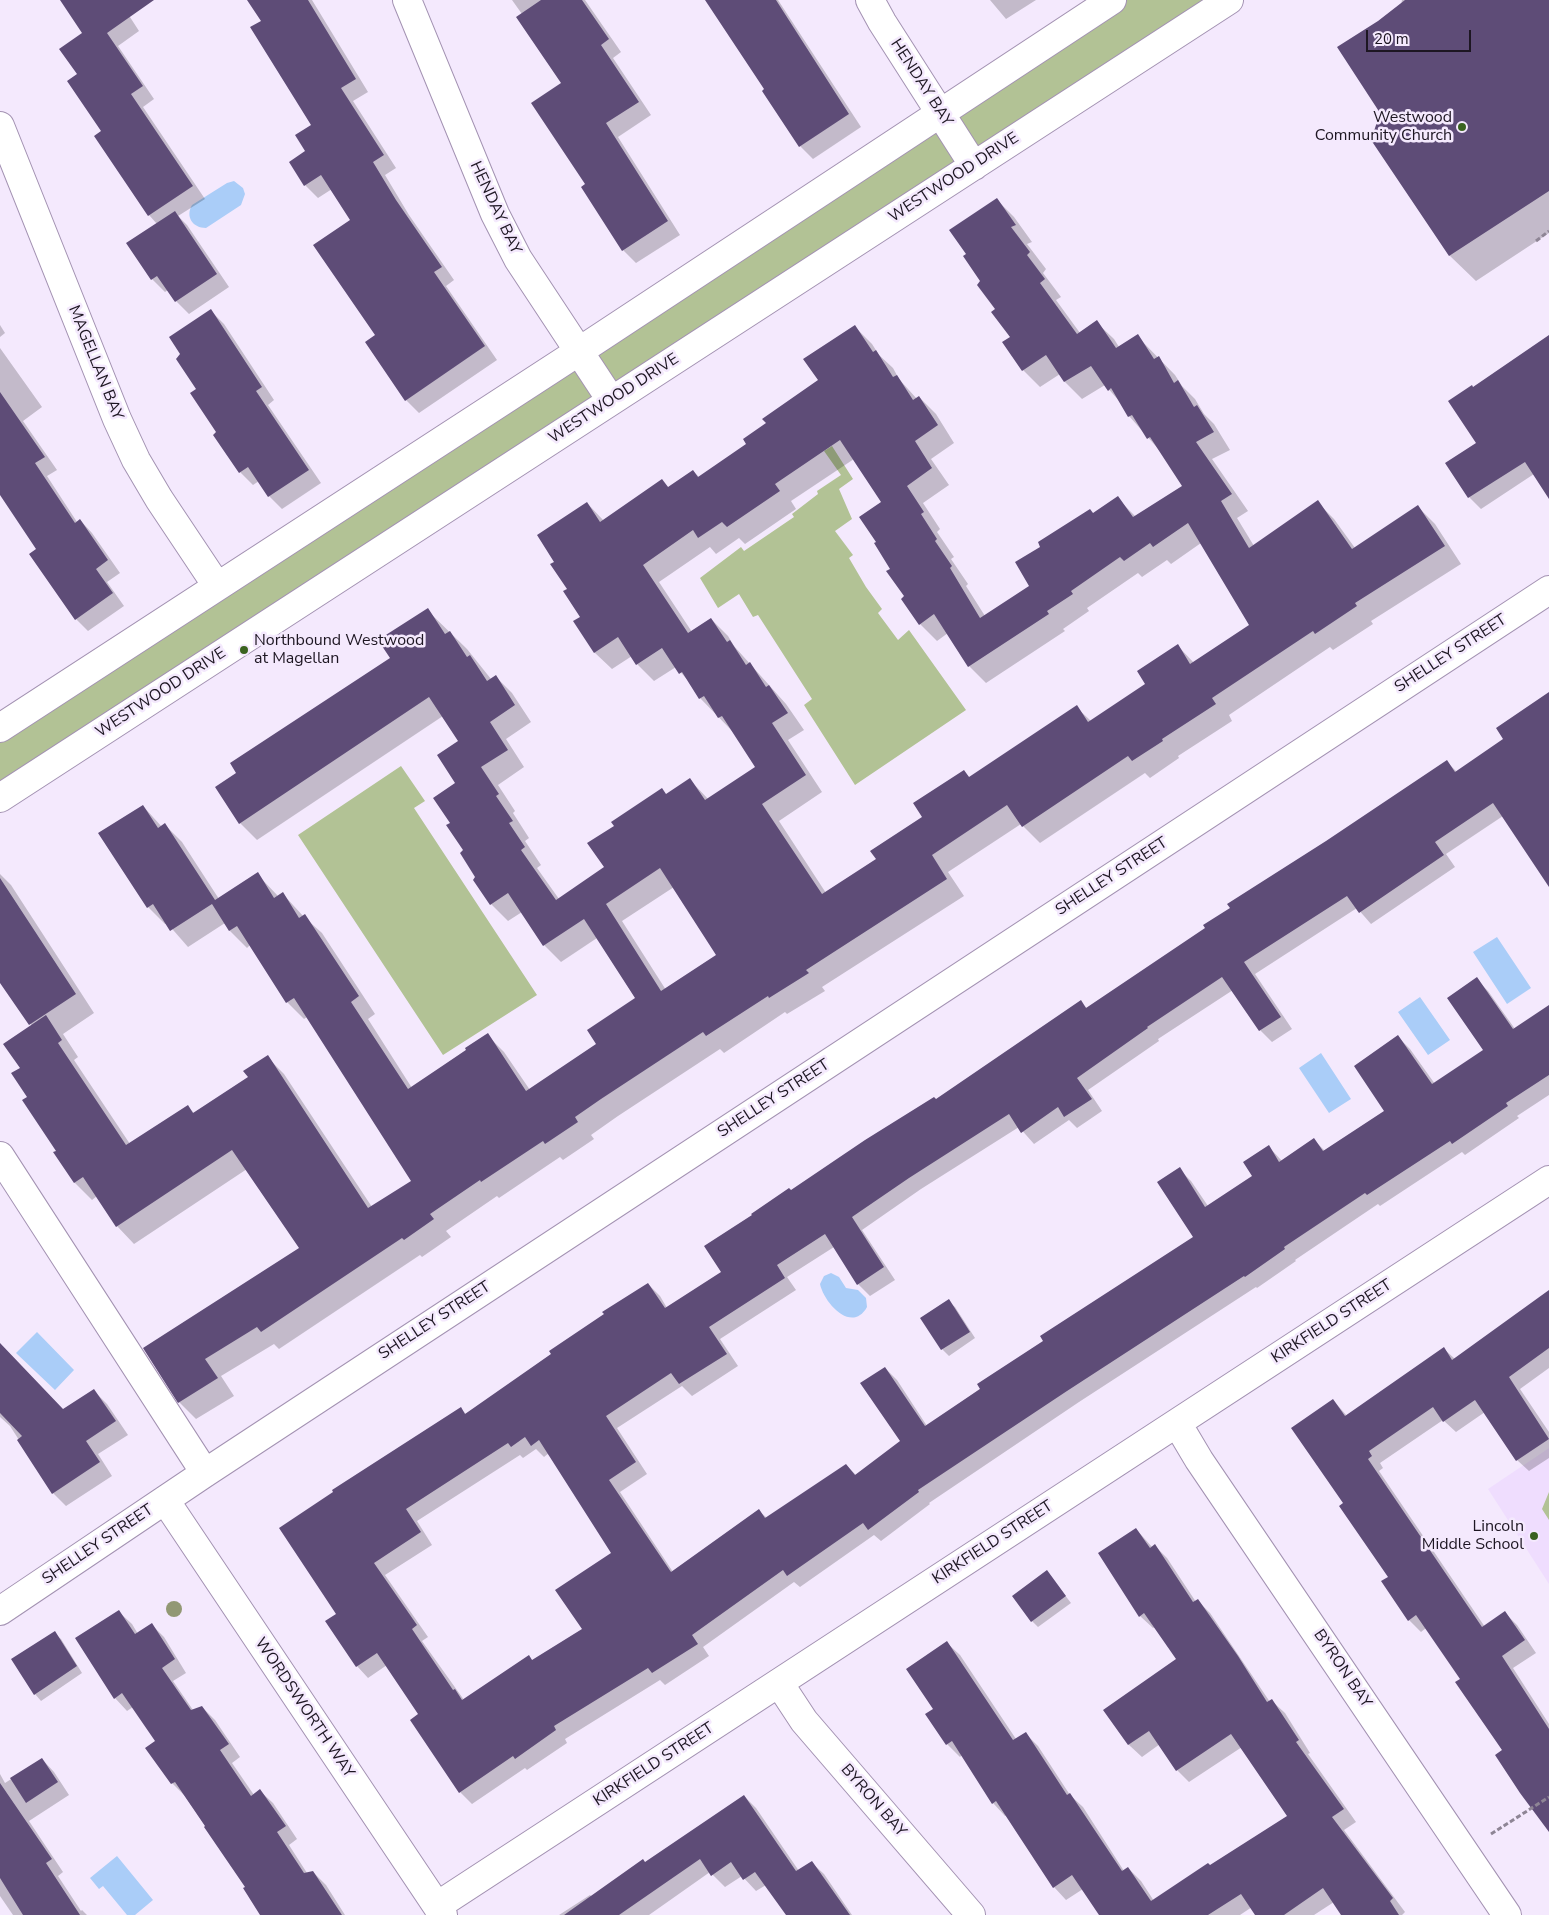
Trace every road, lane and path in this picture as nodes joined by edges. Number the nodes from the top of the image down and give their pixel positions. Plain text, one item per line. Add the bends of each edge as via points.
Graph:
1 (407, 0) edge
2 (870, 0) edge
3 (1112, 0) edge
4 (1229, 0) edge
5 (940, 113) junction
6 (0, 126) edge
7 (974, 166) junction
8 (1549, 231) edge
9 (1536, 241) dead end
10 (578, 352) junction
11 (611, 400) junction
12 (217, 586) junction
13 (1549, 590) edge
14 (0, 728) edge
15 (0, 798) edge
16 (0, 1156) edge
17 (1549, 1180) edge
18 (1177, 1423) junction
19 (205, 1473) junction
20 (165, 1500) junction
21 (0, 1610) edge
22 (779, 1684) junction
23 (1549, 1797) edge
24 (1465, 1850) junction
25 (440, 1911) edge
26 (971, 1915) edge
27 (1507, 1915) edge

1 - 10 street, HENDAY BAY via 495,214 518,259
2 - 5 street, HENDAY BAY
3 - 5 street
4 - 7 street, WESTWOOD DRIVE
5 - 7 street, HENDAY BAY
5 - 10 street
6 - 12 street, MAGELLAN BAY via 136,460
7 - 11 street, WESTWOOD DRIVE
8 - 9 path
10 - 11 street, HENDAY BAY
10 - 12 street
11 - 15 street, WESTWOOD DRIVE
12 - 14 street
13 - 19 street, SHELLEY STREET
16 - 19 street
17 - 18 street, KIRKFIELD STREET
18 - 22 street, KIRKFIELD STREET
18 - 24 street, BYRON BAY
19 - 20 street, SHELLEY STREET
20 - 21 street, SHELLEY STREET
20 - 25 street, WORDSWORTH WAY
22 - 25 street, KIRKFIELD STREET
22 - 26 street, BYRON BAY via 804,1721
23 - 24 path
24 - 27 street, BYRON BAY

